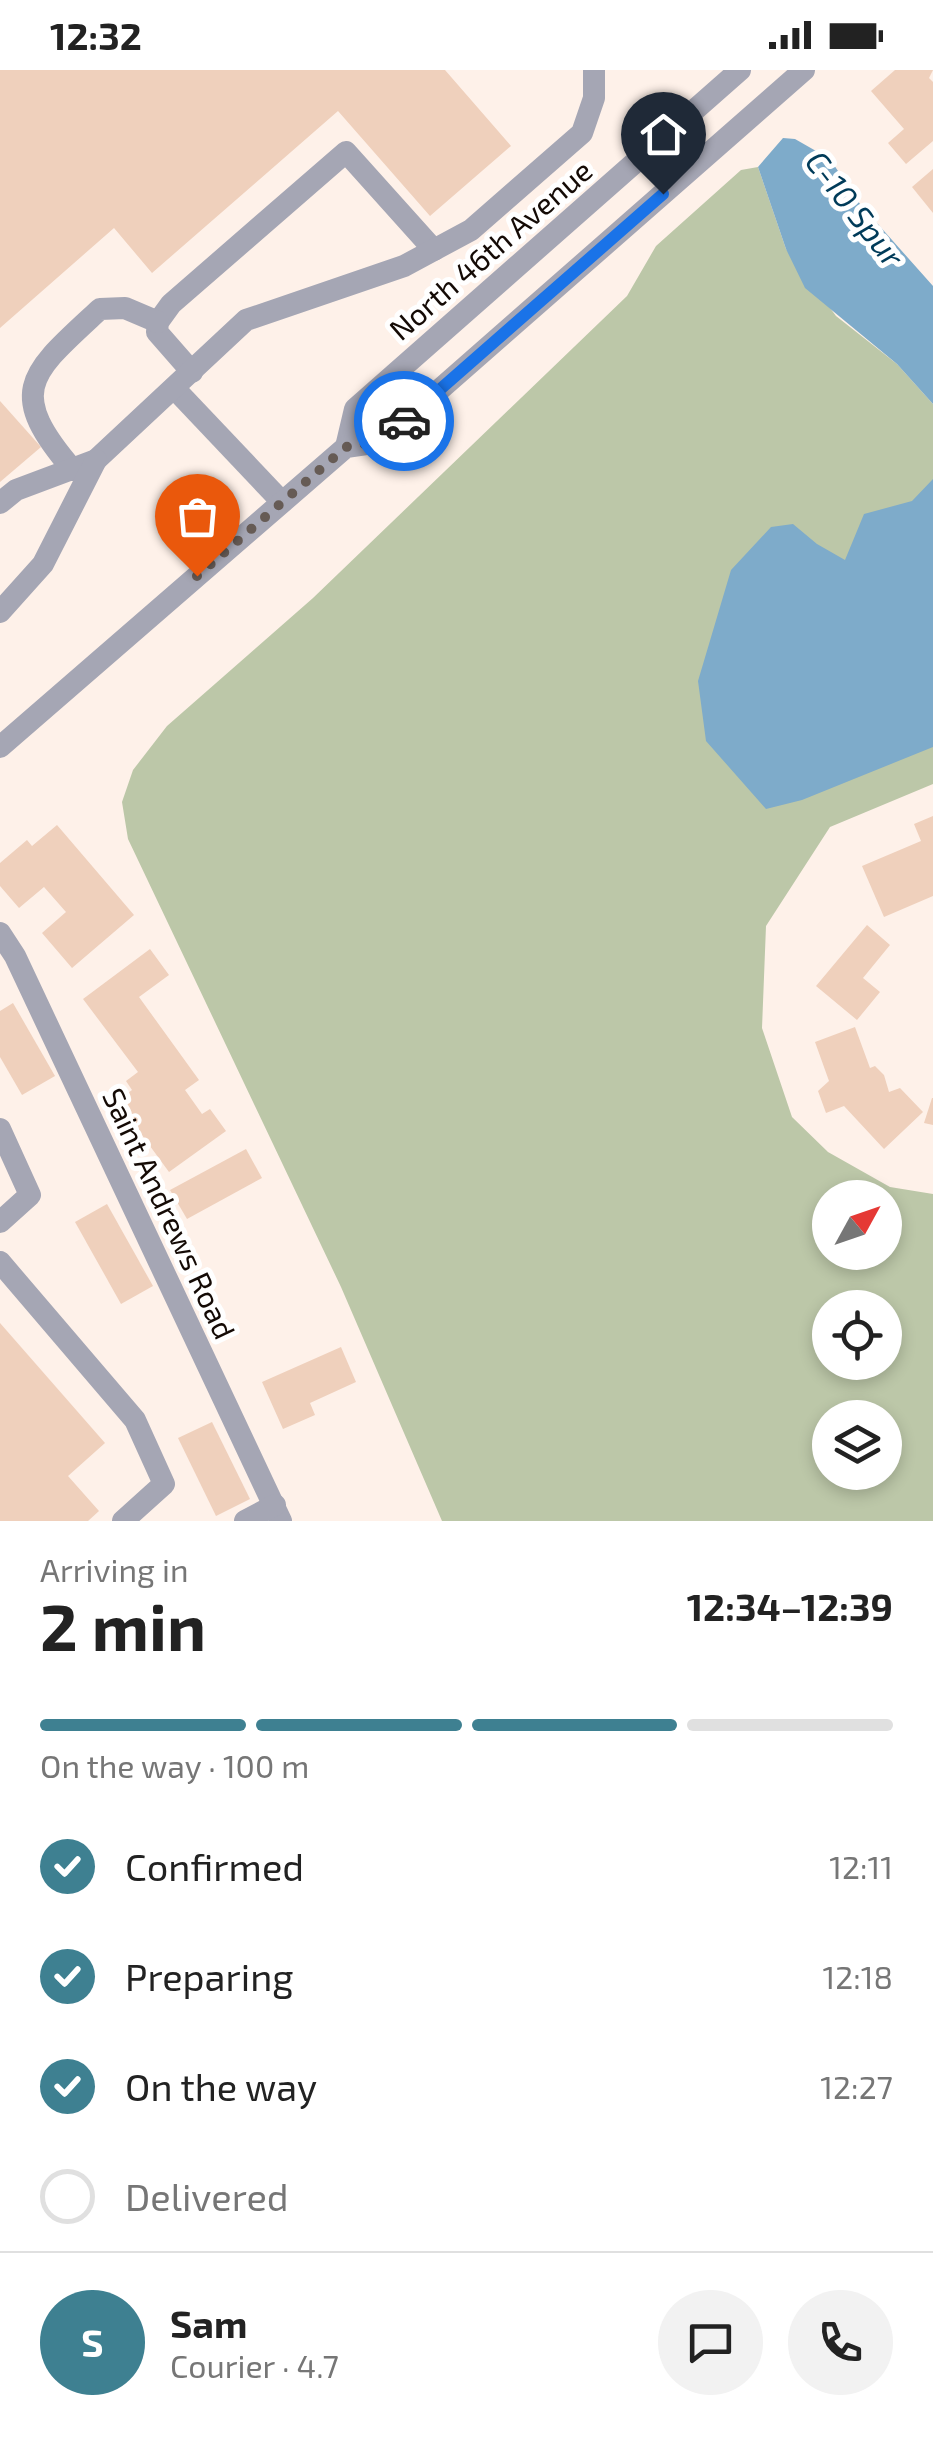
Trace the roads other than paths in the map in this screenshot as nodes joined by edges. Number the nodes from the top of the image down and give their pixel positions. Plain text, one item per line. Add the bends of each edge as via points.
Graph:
1 (594, 70) edge
2 (740, 70) edge
3 (804, 70) edge
4 (434, 250) junction
5 (158, 322) junction
6 (183, 380) junction
7 (346, 447) junction
8 (96, 460) junction
9 (73, 470) junction
10 (282, 502) junction
11 (0, 503) edge
12 (0, 612) edge
13 (0, 746) edge
14 (0, 933) edge
15 (0, 1129) edge
16 (0, 1222) edge
17 (0, 1262) edge
18 (278, 1513) edge
19 (123, 1521) edge
20 (245, 1521) edge

1 - 4 street via 594,98 582,133 471,230
2 - 7 street, North 46th Avenue via 355,409
3 - 7 street, North 46th Avenue via 380,442
4 - 5 street via 346,152
4 - 6 street via 246,320
5 - 6 street
5 - 9 street via 126,308 100,310 43,366 31,407
6 - 8 street
6 - 10 street
7 - 10 street, North 46th Avenue
8 - 9 street
8 - 12 street via 43,564
9 - 11 street via 16,490
10 - 13 street, North 46th Avenue
14 - 18 street, Saint Andrews Road
15 - 16 street via 30,1195
17 - 19 street via 136,1420 164,1484
18 - 20 street

